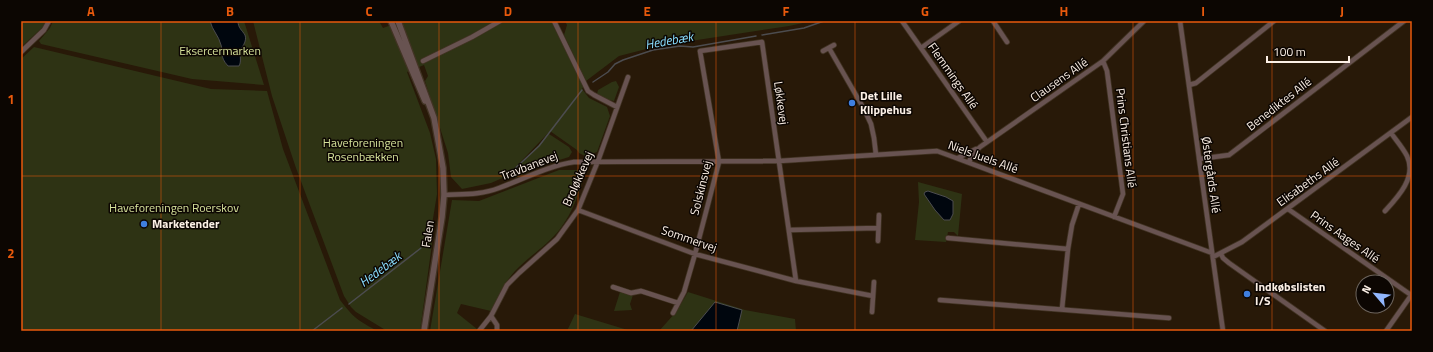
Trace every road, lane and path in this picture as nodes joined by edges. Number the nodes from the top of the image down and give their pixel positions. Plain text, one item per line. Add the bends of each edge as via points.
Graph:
1 (49, 21) edge
2 (391, 21) edge
3 (398, 21) edge
4 (500, 21) edge
5 (554, 21) edge
6 (902, 21) edge
7 (959, 21) edge
8 (993, 21) edge
9 (1144, 21) edge
10 (1180, 21) edge
11 (1274, 21) edge
12 (1404, 21) edge
13 (1008, 42) dead end
14 (834, 45) dead end
15 (829, 48) junction
16 (921, 48) junction
17 (700, 51) joint
18 (823, 51) dead end
19 (21, 52) edge
20 (423, 61) dead end
21 (1104, 61) junction
22 (628, 77) dead end
23 (1189, 85) junction
24 (618, 106) junction
25 (1412, 117) edge
26 (1391, 133) junction
27 (438, 141) junction
28 (987, 142) junction
29 (980, 147) junction
30 (876, 155) junction
31 (958, 158) junction
32 (1199, 159) junction
33 (779, 161) junction
34 (598, 162) junction
35 (718, 162) junction
36 (969, 162) junction
37 (444, 195) junction
38 (1079, 204) junction
39 (1288, 209) junction
40 (578, 210) junction
41 (1385, 211) dead end
42 (880, 215) dead end
43 (1114, 217) junction
44 (878, 228) junction
45 (789, 230) junction
46 (948, 238) dead end
47 (878, 240) dead end
48 (1068, 249) junction
49 (695, 254) junction
50 (1222, 254) junction
51 (1212, 255) junction
52 (796, 281) junction
53 (874, 282) dead end
54 (612, 287) dead end
55 (1412, 295) edge
56 (873, 296) junction
57 (940, 300) dead end
58 (678, 303) junction
59 (1062, 309) junction
60 (872, 312) dead end
61 (673, 313) dead end
62 (491, 316) junction
63 (1169, 318) dead end
64 (424, 331) edge
65 (479, 331) edge
66 (498, 331) edge
67 (1223, 331) edge
68 (1325, 331) edge
69 (1386, 331) edge

1 - 19 street via 44,30
2 - 27 street, Falen via 424,98
3 - 27 street, Falen via 434,118
4 - 20 street
5 - 24 street via 585,87 594,96
6 - 16 street, Flemmings Allé
7 - 16 street
8 - 13 street
9 - 21 street, Clausens Allé
10 - 23 street, Østergårds Allé
11 - 23 street via 1196,83
12 - 32 street, Benediktes Allé via 1229,155
14 - 15 street
15 - 18 street
15 - 30 street via 871,124
16 - 28 street, Flemmings Allé
17 - 33 street, Løkkevej via 762,42
17 - 35 street, Solskinsvej
21 - 28 street, Clausens Allé
21 - 43 street, Prins Christians Allé via 1124,194
22 - 24 street, Broløkkevej
23 - 32 street, Østergårds Allé
24 - 34 street, Broløkkevej
25 - 26 street, Elisabeths Allé
26 - 39 street, Elisabeths Allé
26 - 41 street via 1407,157 1409,173 1407,183 1397,199
27 - 37 street, Falen
28 - 29 street, Clausens Allé
29 - 31 street, Clausens Allé
29 - 36 street, Clausens Allé
30 - 31 street, Niels Juels Allé via 937,152
30 - 33 street, Niels Juels Allé
31 - 36 street, Niels Juels Allé
32 - 51 street, Østergårds Allé
33 - 35 street, Niels Juels Allé
33 - 45 street, Løkkevej
34 - 35 street, Travbanevej
34 - 37 street, Travbanevej via 562,164 498,189 472,194
34 - 40 street, Broløkkevej
35 - 49 street, Solskinsvej
36 - 38 street, Niels Juels Allé
37 - 64 street, Falen
38 - 43 street, Niels Juels Allé
38 - 48 street
39 - 50 street, Elisabeths Allé
39 - 55 street, Prins Aages Allé
40 - 49 street, Sommervej
40 - 62 street, Broløkkevej via 557,240 507,285
42 - 44 street
43 - 51 street, Niels Juels Allé
44 - 45 street
44 - 47 street
45 - 52 street, Løkkevej
46 - 48 street
48 - 59 street
49 - 52 street, Sommervej
49 - 58 street, Solskinsvej via 684,292
50 - 51 street, Elisabeths Allé
50 - 68 street via 1228,263
51 - 67 street, Østergårds Allé
52 - 56 street
53 - 56 street
54 - 58 street via 631,293 641,291
55 - 69 street
56 - 60 street
57 - 59 street
58 - 61 street, Solskinsvej
59 - 63 street
62 - 65 street, Broløkkevej
62 - 66 street

